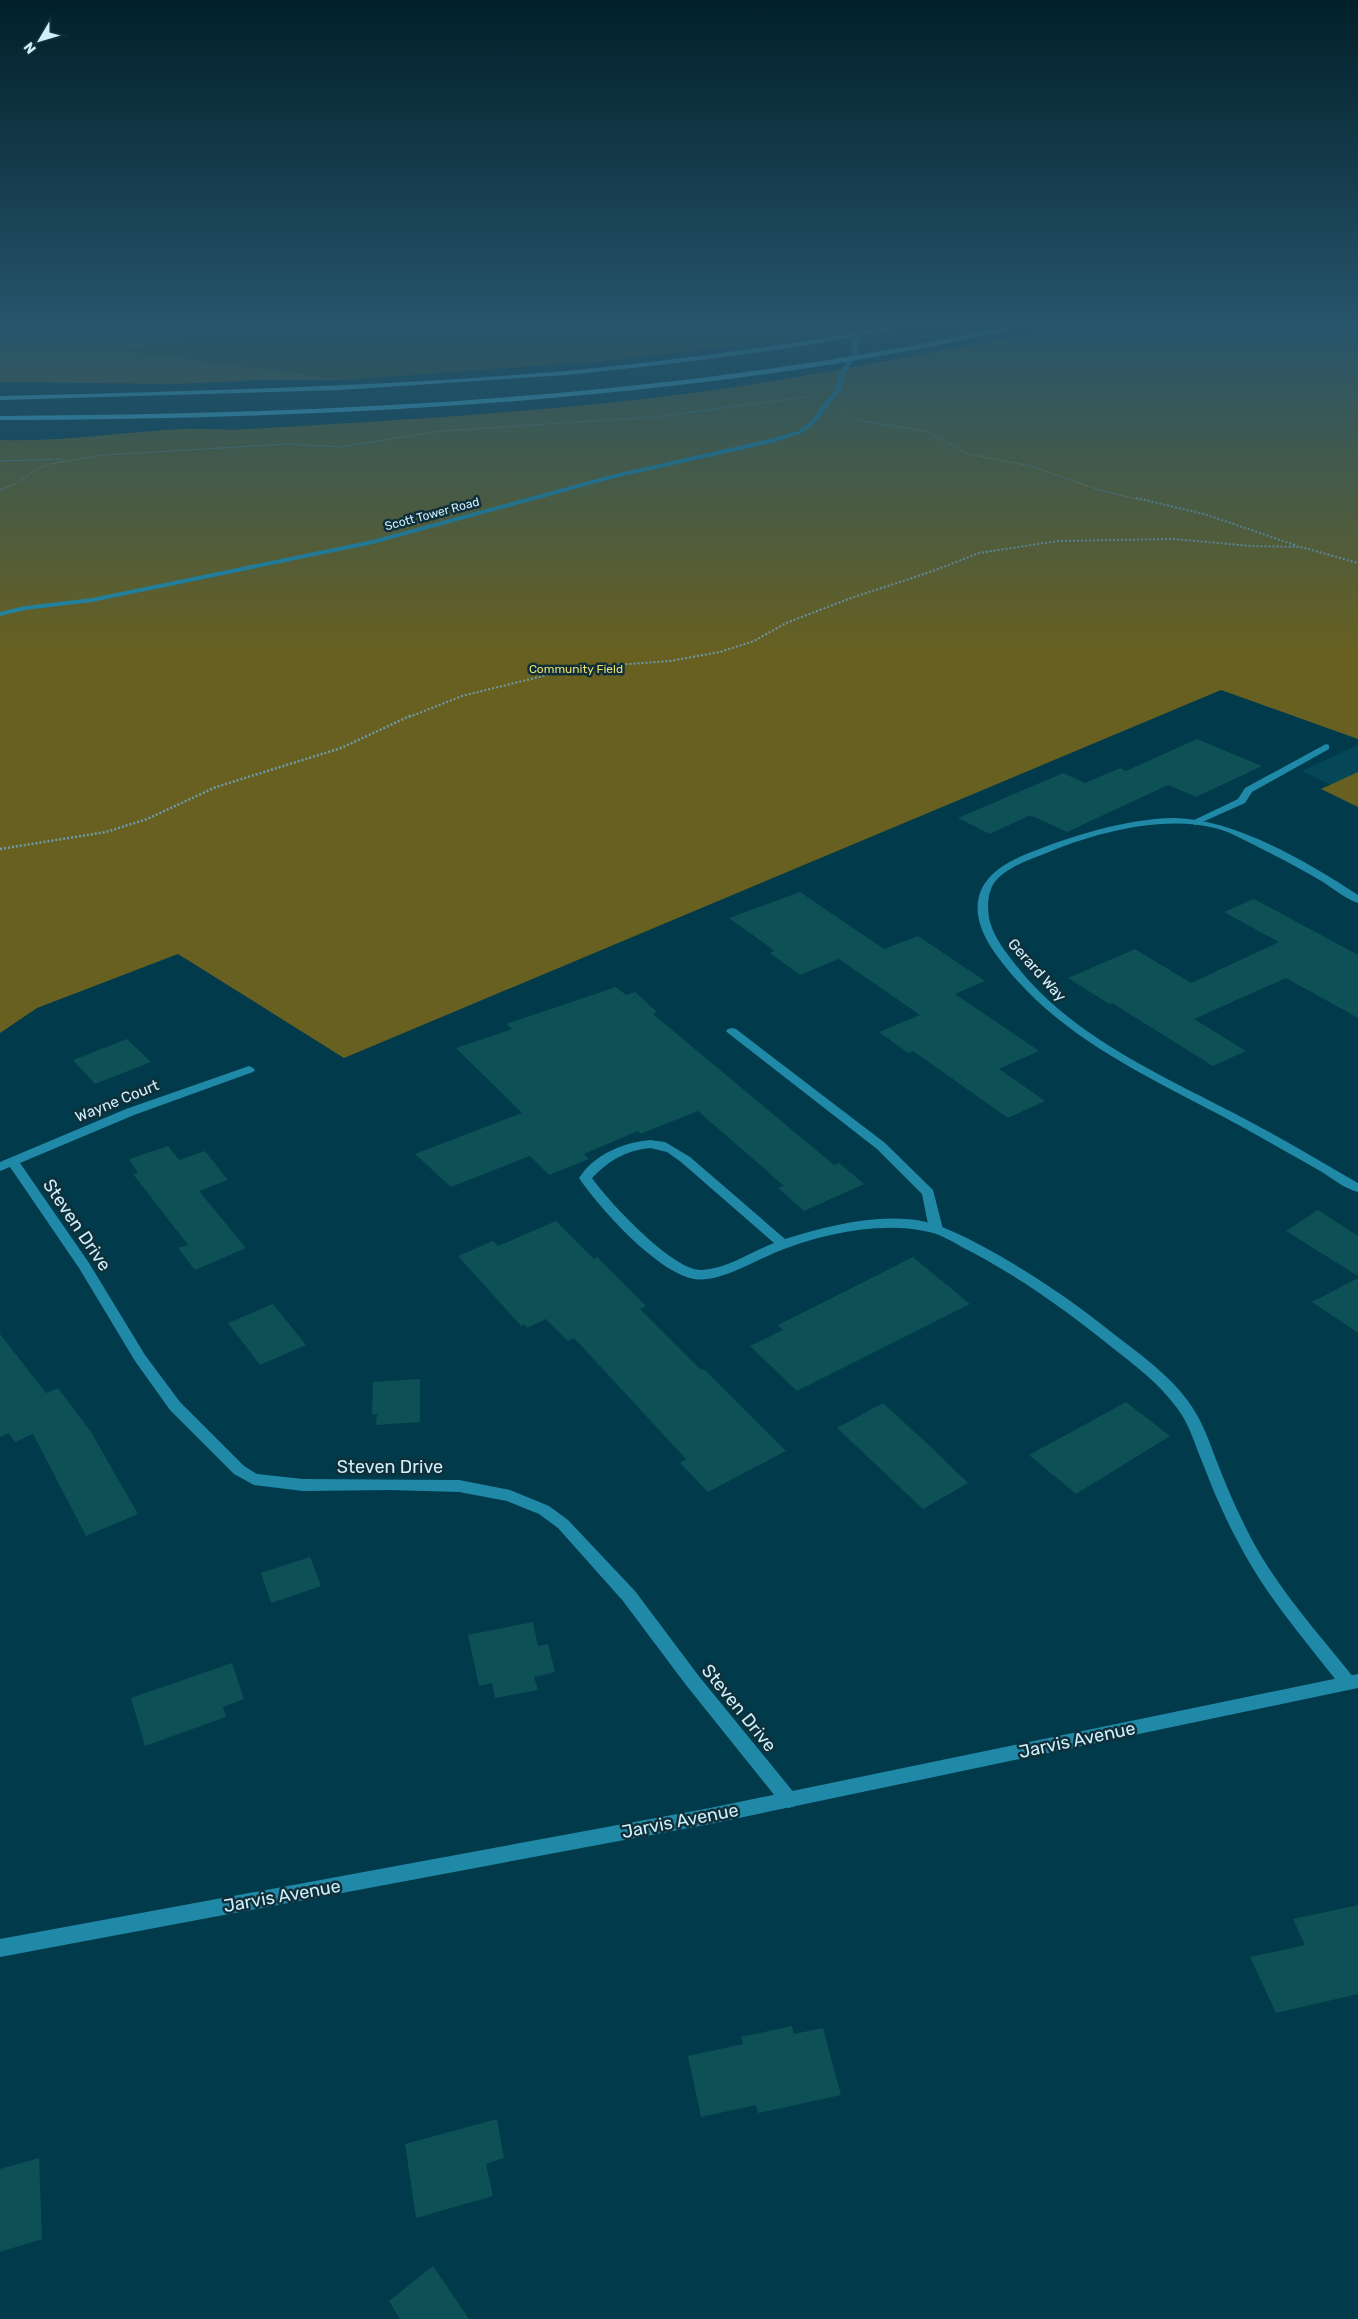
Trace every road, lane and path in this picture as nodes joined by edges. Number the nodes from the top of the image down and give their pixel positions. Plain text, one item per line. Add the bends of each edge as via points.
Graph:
1 (415, 435) edge
2 (790, 435) edge
3 (933, 435) edge
4 (71, 460) junction
5 (0, 461) edge
6 (0, 490) edge
7 (1301, 547) junction
8 (1358, 563) edge
9 (0, 614) edge
10 (1326, 747) dead end
11 (1195, 822) junction
12 (0, 849) edge
13 (1358, 900) edge
14 (732, 1031) dead end
15 (248, 1070) dead end
16 (6, 1165) edge
17 (1358, 1188) edge
18 (936, 1230) junction
19 (783, 1244) junction
20 (1353, 1682) edge
21 (789, 1800) junction
22 (0, 1948) edge

1 - 4 path via 339,447 287,444 104,455
2 - 9 street, Scott Tower Road via 613,476 373,542 92,600
3 - 7 path via 968,454 1030,466 1099,490 1204,514
4 - 5 path
4 - 6 path via 37,469 20,482
7 - 8 path
7 - 12 path via 1173,539 1091,538 979,553 850,598 786,623 754,641 720,652 670,662 587,667 462,696 341,748 216,788 146,819 106,832
10 - 11 street via 1248,790 1242,801
11 - 13 street, Gerard Way via 1232,830 1313,872
11 - 17 street, Gerard Way via 1162,821 1134,825 1049,848 1013,864 991,879 984,892 985,922 992,940 1033,992 1068,1024
14 - 18 street via 881,1146 928,1193
15 - 16 street, Wayne Court via 130,1112
16 - 21 street, Steven Drive via 84,1266 140,1358 175,1406 239,1470 254,1479 303,1485 459,1486 510,1496 544,1510 563,1524 628,1596
18 - 19 street via 908,1224 875,1226 831,1231
18 - 20 street via 982,1252 1048,1292 1088,1320 1166,1386 1195,1425 1247,1544 1276,1589
19 - 19 street via 719,1271 698,1276 686,1273 654,1251 594,1194 585,1178 594,1166 622,1149 642,1144 664,1146 690,1163
20 - 21 street, Jarvis Avenue
21 - 22 street, Jarvis Avenue

